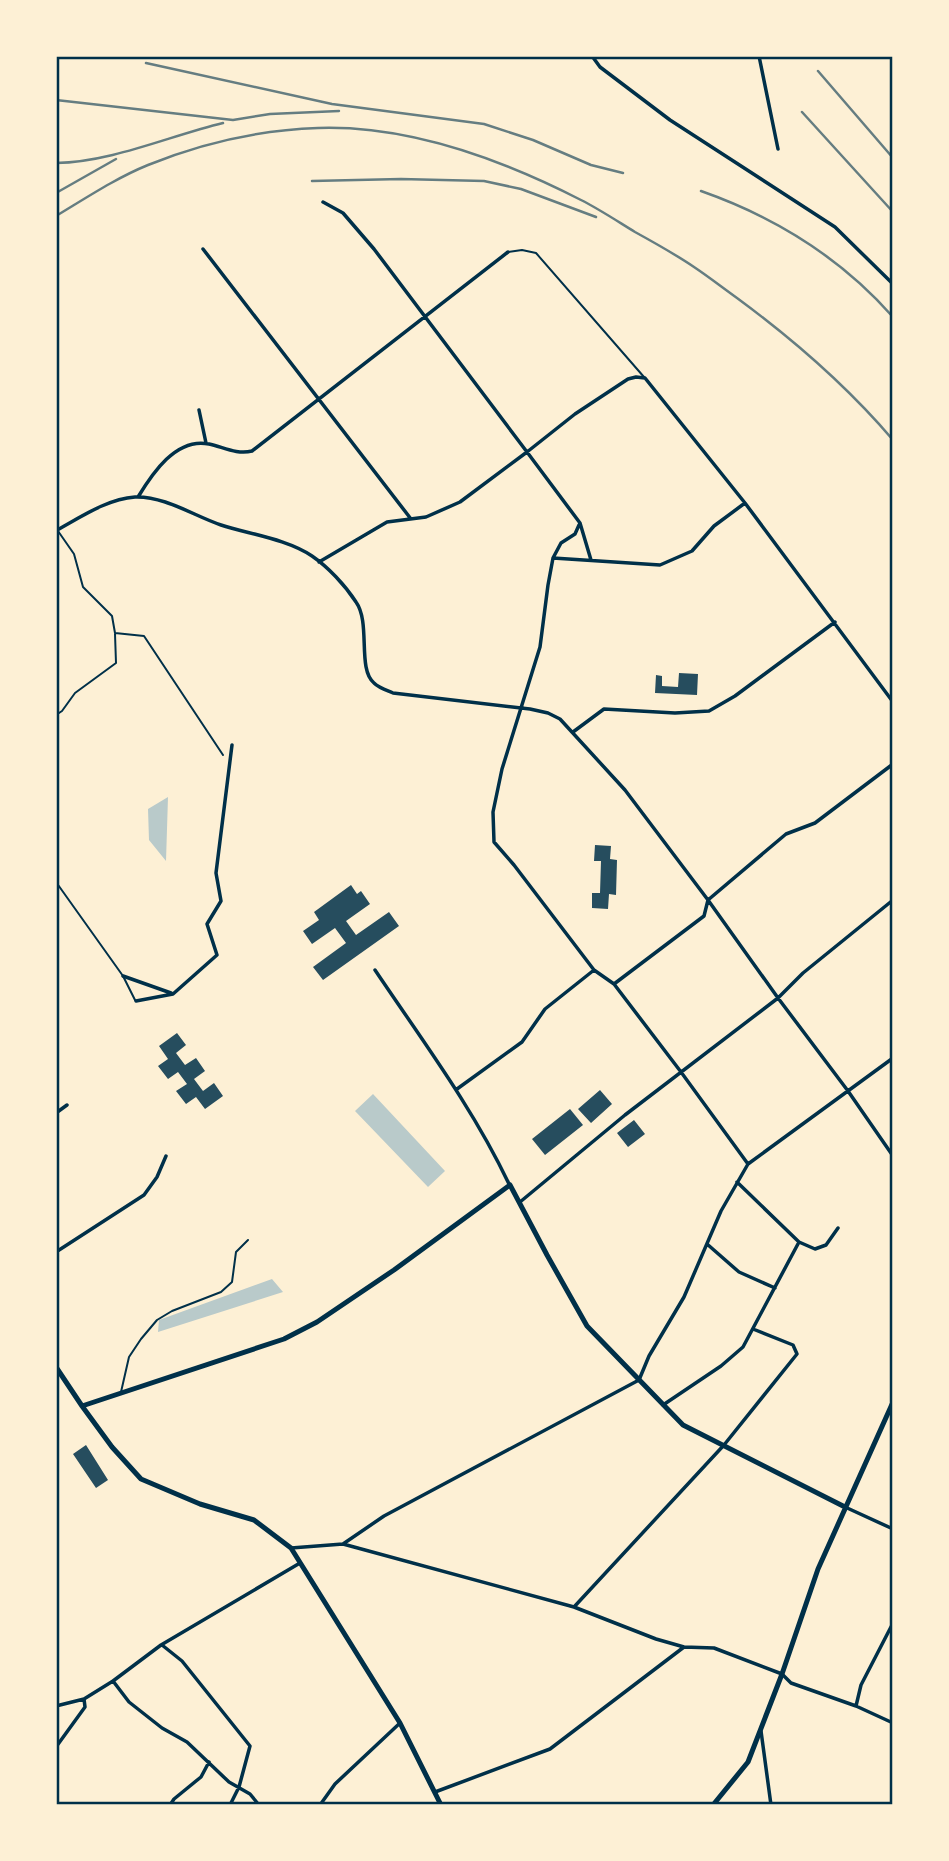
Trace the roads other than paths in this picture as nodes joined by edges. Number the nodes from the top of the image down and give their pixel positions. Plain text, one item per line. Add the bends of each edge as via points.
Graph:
1 (592, 56) edge
2 (759, 56) edge
3 (778, 149) dead end
4 (323, 202) dead end
5 (203, 249) dead end
6 (508, 253) joint
7 (893, 284) edge
8 (424, 317) junction
9 (645, 378) junction
10 (319, 399) junction
11 (199, 410) dead end
12 (206, 443) junction
13 (527, 452) junction
14 (138, 497) junction
15 (745, 503) junction
16 (411, 519) junction
17 (580, 523) junction
18 (56, 530) edge
19 (553, 558) junction
20 (590, 560) junction
21 (320, 562) junction
22 (835, 622) junction
23 (115, 633) junction
24 (893, 702) edge
25 (522, 708) junction
26 (56, 715) edge
27 (573, 732) junction
28 (233, 745) dead end
29 (223, 755) dead end
30 (893, 764) edge
31 (56, 882) edge
32 (708, 900) junction
33 (893, 900) edge
34 (594, 970) junction
35 (375, 971) dead end
36 (123, 976) junction
37 (614, 984) junction
38 (173, 994) junction
39 (778, 998) junction
40 (136, 1001) joint
41 (893, 1058) edge
42 (681, 1072) junction
43 (457, 1089) junction
44 (848, 1091) junction
45 (67, 1105) dead end
46 (56, 1113) edge
47 (893, 1156) edge
48 (166, 1157) dead end
49 (748, 1164) junction
50 (737, 1182) junction
51 (510, 1185) junction
52 (520, 1202) junction
53 (838, 1228) dead end
54 (248, 1240) dead end
55 (799, 1242) junction
56 (707, 1244) junction
57 (56, 1252) edge
58 (776, 1288) junction
59 (754, 1329) junction
60 (56, 1367) edge
61 (639, 1380) junction
62 (121, 1393) junction
63 (893, 1402) edge
64 (663, 1405) junction
65 (82, 1406) junction
66 (724, 1445) junction
67 (845, 1507) junction
68 (893, 1529) edge
69 (343, 1544) junction
70 (292, 1548) junction
71 (300, 1563) junction
72 (574, 1607) junction
73 (893, 1623) edge
74 (161, 1645) junction
75 (684, 1647) junction
76 (782, 1674) junction
77 (113, 1681) junction
78 (84, 1699) junction
79 (56, 1706) edge
80 (856, 1706) junction
81 (401, 1723) junction
82 (893, 1723) edge
83 (760, 1728) junction
84 (56, 1748) edge
85 (209, 1762) junction
86 (239, 1787) junction
87 (434, 1792) junction
88 (170, 1805) edge
89 (230, 1805) edge
90 (259, 1805) edge
91 (320, 1805) edge
92 (441, 1805) edge
93 (713, 1805) edge
94 (771, 1805) edge

1 - 7 street via 670,120 835,227
2 - 3 street
4 - 8 street via 343,214 374,249
5 - 10 street
6 - 8 street
6 - 9 lane via 536,253
8 - 10 street
8 - 13 street
9 - 13 street via 628,379
9 - 15 street
10 - 12 street via 252,451 242,453
10 - 16 street
11 - 12 street
12 - 14 street via 170,455
13 - 16 street via 460,502
13 - 17 street
14 - 18 street via 102,505
14 - 21 street via 279,541
15 - 20 street via 713,526 692,551 660,565
15 - 22 street
16 - 21 street via 387,522
17 - 19 street
17 - 20 street
18 - 23 lane via 74,554 83,587 112,616
19 - 20 street
19 - 25 street via 540,648
21 - 25 street via 358,604 367,670 373,682 393,693
22 - 24 street
22 - 27 street via 709,711 604,709
23 - 26 lane via 116,663 75,693
23 - 29 lane via 144,636
25 - 27 street via 554,715
25 - 34 street via 493,812 494,842
27 - 32 street via 625,790
28 - 38 street via 216,873 220,901 207,924 217,955
30 - 32 street via 815,823 786,834
31 - 36 lane
32 - 37 street via 704,915
32 - 39 street
33 - 39 street
34 - 37 street
34 - 43 street via 545,1009 522,1041
35 - 43 street
36 - 38 street
36 - 40 lane
37 - 42 street
38 - 40 street
39 - 42 street
39 - 44 street
41 - 44 street
42 - 49 street
42 - 52 street
43 - 51 street
44 - 47 street
44 - 49 street
45 - 46 street
48 - 57 street via 144,1195
49 - 50 street
50 - 55 street
50 - 56 street
51 - 52 street
51 - 62 street via 317,1322 284,1339
52 - 61 street via 587,1326
53 - 55 street via 826,1245 815,1249
54 - 62 lane via 236,1252 232,1282 221,1292 172,1311 141,1339 129,1357
55 - 58 street
56 - 58 street via 739,1272
56 - 61 street
58 - 59 street
59 - 64 street via 744,1347
59 - 66 street via 793,1345 797,1354
60 - 65 street
61 - 64 street
61 - 69 street via 384,1516
62 - 65 street
63 - 67 street
64 - 66 street via 683,1425
65 - 70 street via 141,1479 254,1520
66 - 67 street
66 - 72 street
67 - 68 street
67 - 76 street
69 - 70 street
69 - 72 street
70 - 71 street
71 - 74 street
71 - 81 street
72 - 75 street
73 - 80 street via 861,1685
74 - 77 street
74 - 86 street via 182,1661 250,1746
75 - 76 street via 714,1648
75 - 87 street via 550,1749
76 - 80 street via 791,1683
76 - 83 street
77 - 78 street
77 - 85 street via 129,1702
78 - 79 street
78 - 84 street via 85,1707
80 - 82 street
81 - 87 street
81 - 91 street via 335,1784
83 - 93 street via 748,1762
83 - 94 street
85 - 86 street
85 - 88 street via 201,1777
86 - 89 street
86 - 90 street
87 - 92 street

